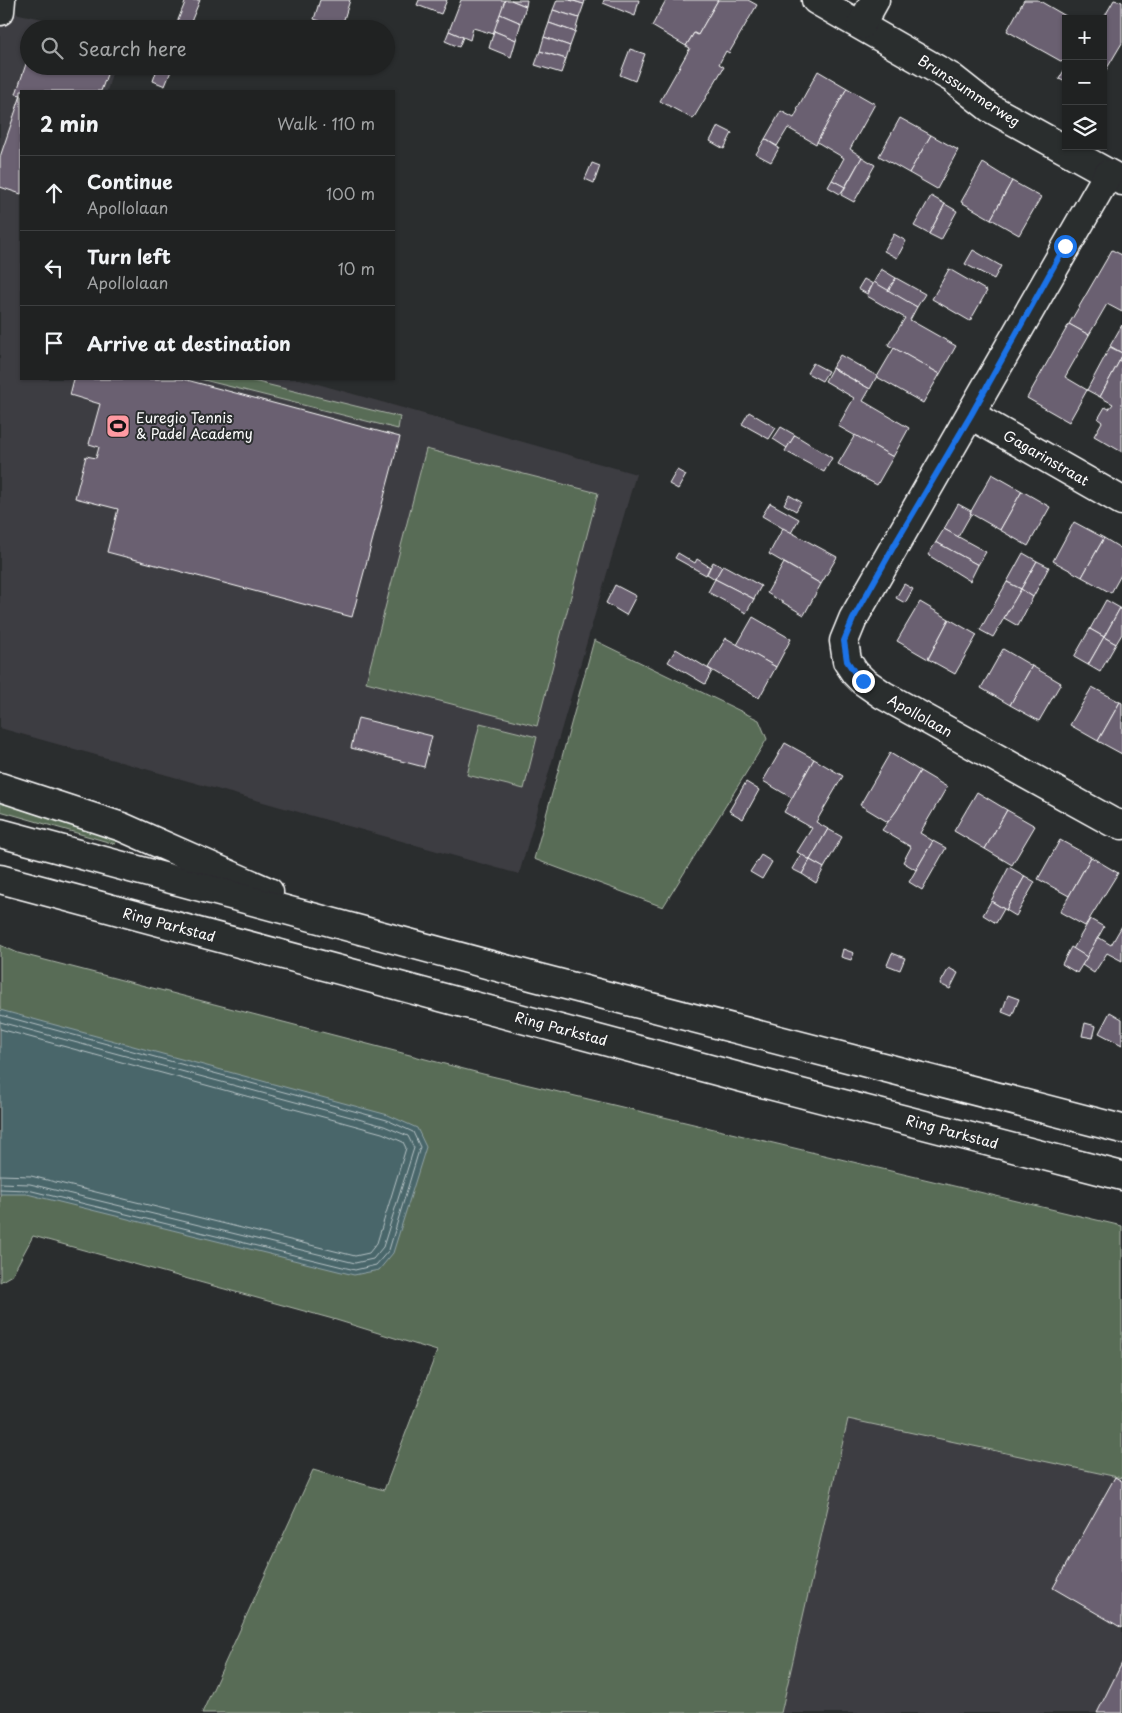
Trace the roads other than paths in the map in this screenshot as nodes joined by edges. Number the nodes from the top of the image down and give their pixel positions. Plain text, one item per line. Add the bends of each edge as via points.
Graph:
1 (1, 0) edge
2 (816, 0) edge
3 (875, 0) edge
4 (0, 11) edge
5 (860, 25) junction
6 (1115, 178) edge
7 (971, 415) junction
8 (1122, 501) edge
9 (0, 787) edge
10 (1122, 825) edge
11 (0, 833) edge
12 (0, 879) edge
13 (353, 929) junction
14 (1122, 1129) edge
15 (1122, 1176) edge

1 - 4 main road
2 - 5 main road, Brunssummerweg
3 - 5 main road
5 - 6 main road, Brunssummerweg via 952,78 990,108
6 - 7 main road, Apollolaan
7 - 8 main road, Gagarinstraat
7 - 10 main road, Apollolaan via 853,619 844,641 847,661 855,673 882,695
9 - 13 main road via 122,827
11 - 13 main road
12 - 15 main road, Ring Parkstad
13 - 14 main road

